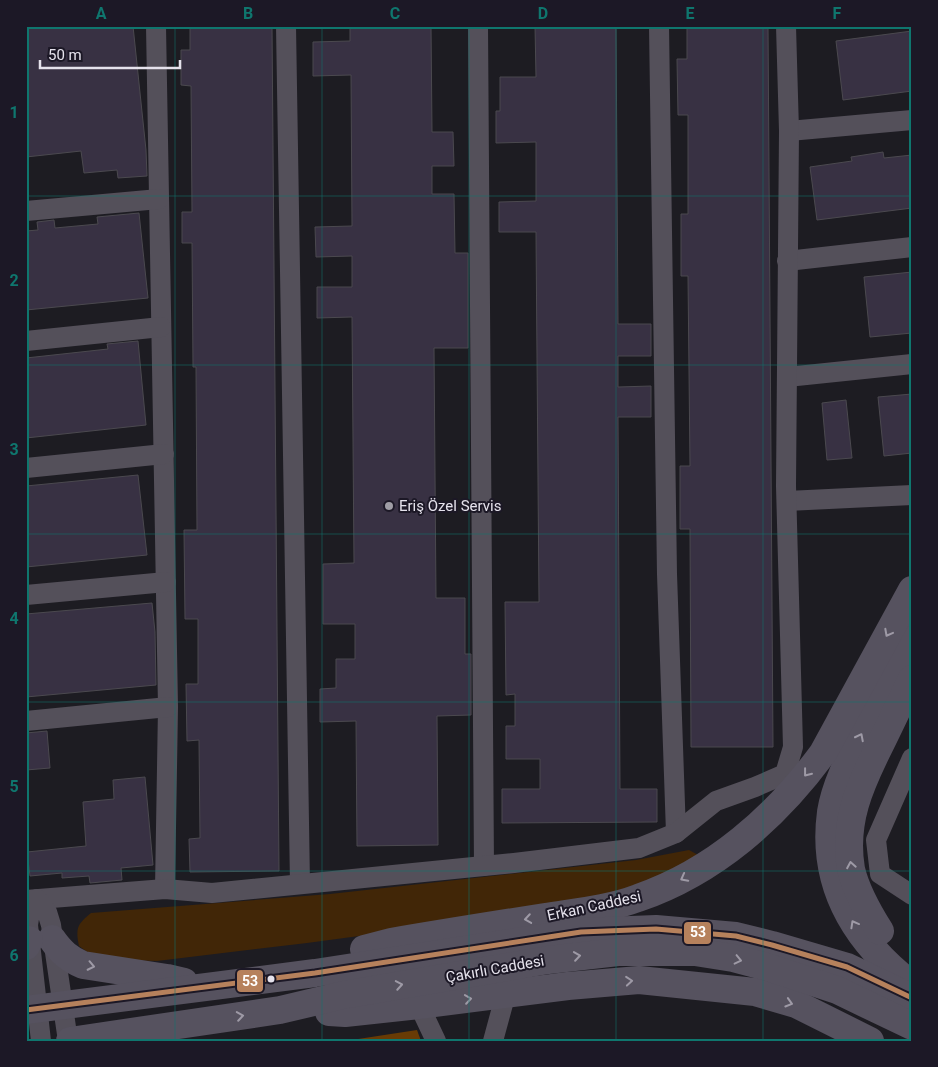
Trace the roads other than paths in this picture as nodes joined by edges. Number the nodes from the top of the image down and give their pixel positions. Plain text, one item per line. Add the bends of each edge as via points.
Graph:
1 (156, 26) edge
2 (286, 26) edge
3 (478, 26) edge
4 (659, 26) edge
5 (786, 26) edge
6 (912, 120) edge
7 (789, 131) junction
8 (159, 199) junction
9 (26, 211) edge
10 (912, 248) edge
11 (787, 261) junction
12 (162, 327) junction
13 (26, 341) edge
14 (912, 364) edge
15 (787, 377) junction
16 (164, 454) junction
17 (26, 468) edge
18 (912, 495) edge
19 (787, 501) junction
20 (166, 582) junction
21 (912, 590) edge
22 (26, 595) edge
23 (912, 636) edge
24 (912, 679) edge
25 (168, 707) junction
26 (26, 721) edge
27 (912, 758) edge
28 (676, 833) junction
29 (484, 866) junction
30 (300, 884) junction
31 (165, 889) junction
32 (912, 896) edge
33 (32, 900) edge
34 (36, 942) edge
35 (912, 965) edge
36 (315, 973) junction
37 (912, 984) edge
38 (203, 987) junction
39 (506, 994) junction
40 (912, 998) edge
41 (419, 1005) junction
42 (42, 1008) edge
43 (280, 1010) junction
44 (210, 1021) junction
45 (912, 1026) edge
46 (41, 1041) edge
47 (69, 1041) edge
48 (173, 1041) edge
49 (436, 1041) edge
50 (493, 1041) edge
51 (870, 1041) edge

1 - 8 street
2 - 30 street
3 - 29 street
4 - 28 street via 667,564
5 - 7 street
6 - 7 street
7 - 11 street
8 - 9 street
8 - 12 street
10 - 11 street
11 - 15 street
12 - 13 street
12 - 16 street
14 - 15 street
15 - 19 street
16 - 17 street
16 - 20 street
18 - 19 street
19 - 28 street via 793,747 785,774 716,801
20 - 22 street
20 - 25 street
21 -> 36 main road, Erkan Caddesi via 838,726 807,774 746,836 694,872 636,899 391,942 339,959
37 -> 23 main road via 859,933 843,904 833,874 829,842 840,779
35 -> 24 main road via 884,937 870,914 859,893 849,850 853,807
25 - 26 street
25 - 31 street
27 - 32 street via 876,840 880,874
28 - 29 street via 639,848
29 - 30 street
30 - 31 street via 212,893
31 - 33 street
33 - 34 street via 30,912
34 -> 38 main road via 83,965
34 - 42 street
36 - 38 main road, Çakırlı Caddesi
36 - 40 main road, Çakırlı Caddesi via 581,932 656,929 736,936 772,945 847,967
38 - 42 main road, Çakırlı Caddesi
41 -> 39 main road
39 - 50 street
39 -> 51 main road via 639,980 755,992 796,1004
41 - 43 main road via 345,1012
41 - 49 street
42 - 46 street
42 - 47 street
44 -> 43 main road, Çakırlı Caddesi
43 -> 45 main road, Çakırlı Caddesi via 343,995 583,955 695,952 733,958 798,976 837,990
44 - 47 main road, Çakırlı Caddesi
44 - 48 main road

